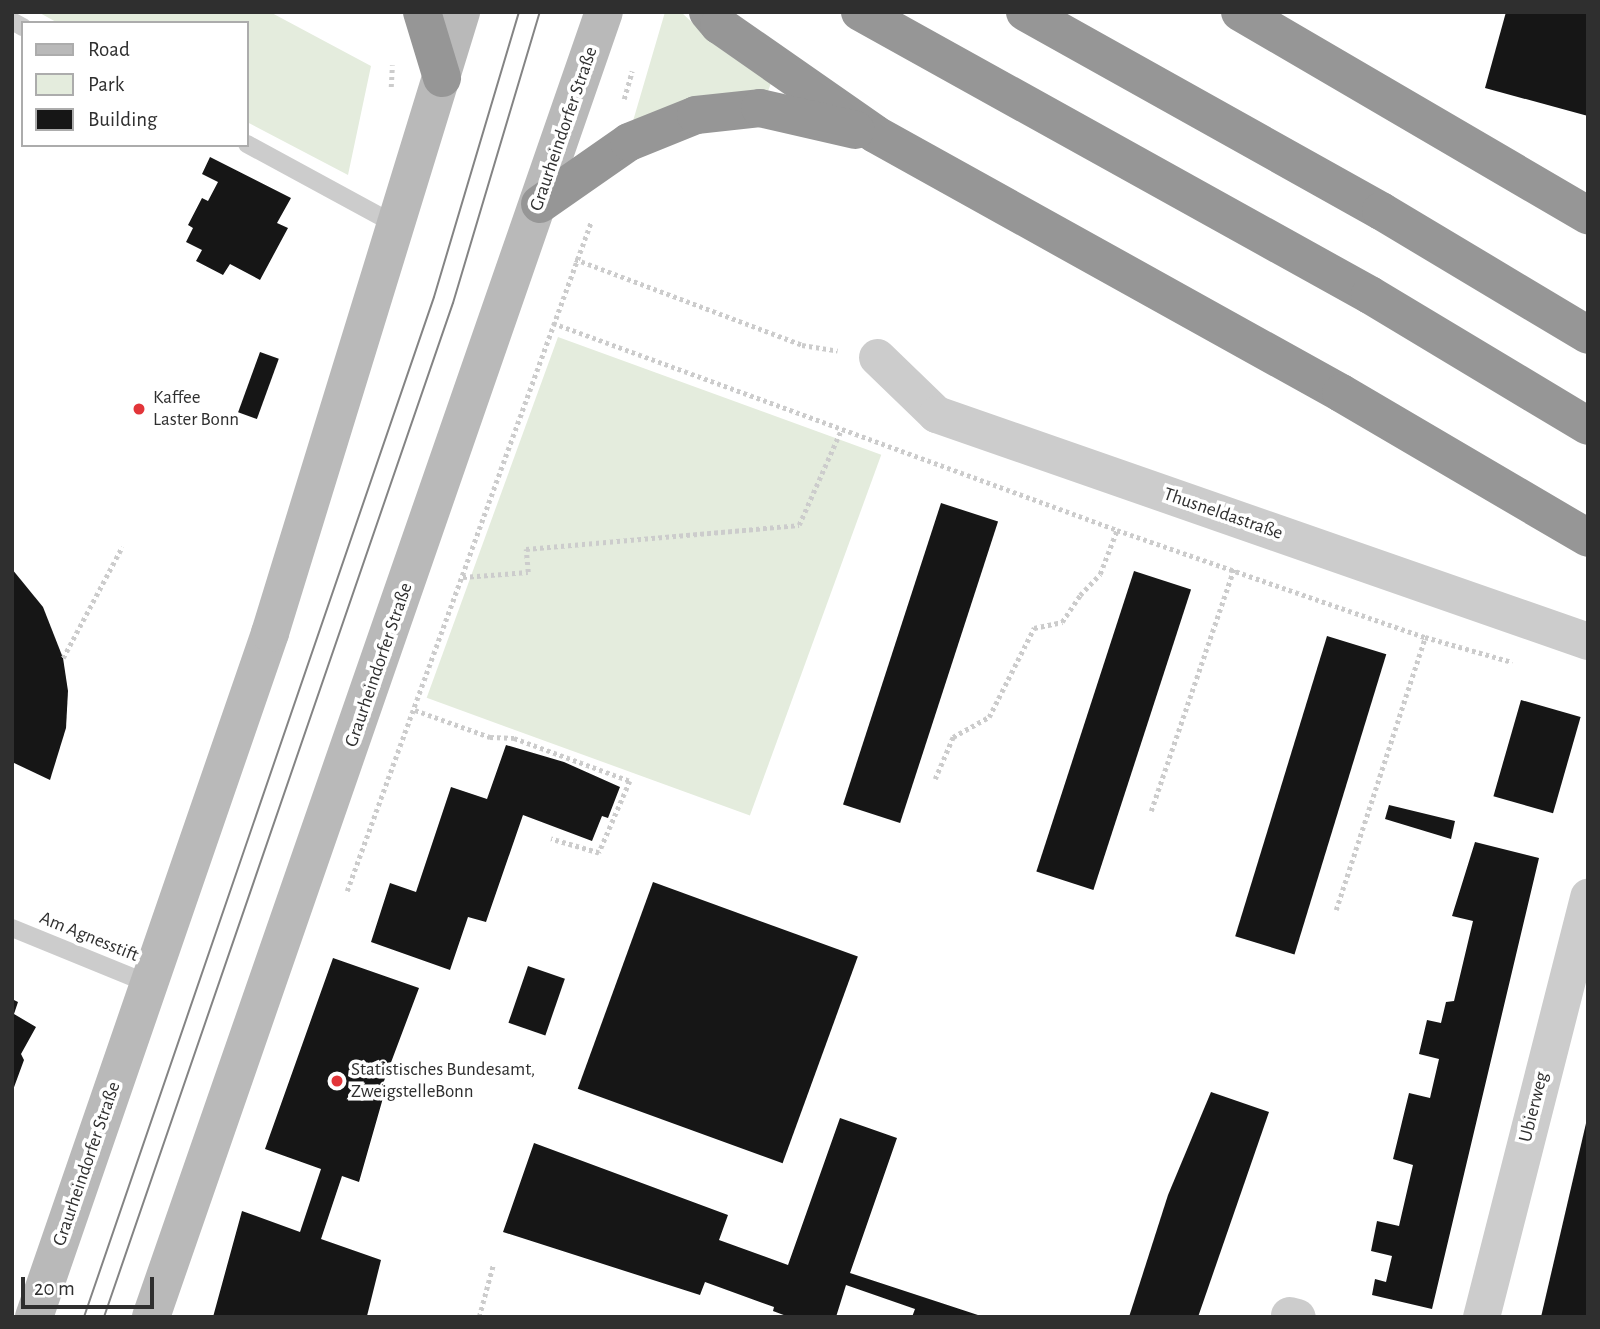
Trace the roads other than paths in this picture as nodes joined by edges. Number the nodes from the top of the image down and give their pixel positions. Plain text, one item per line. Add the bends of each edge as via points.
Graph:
1 (422, 12) edge
2 (461, 12) edge
3 (604, 12) edge
4 (708, 12) edge
5 (860, 12) edge
6 (1025, 12) edge
7 (1240, 12) edge
8 (442, 78) junction
9 (875, 134) junction
10 (248, 145) edge
11 (540, 204) junction
12 (1588, 215) edge
13 (396, 225) junction
14 (1588, 335) edge
15 (877, 357) road end
16 (1588, 426) edge
17 (1588, 538) edge
18 (1588, 641) edge
19 (1588, 897) edge
20 (12, 928) edge
21 (149, 984) junction
22 (34, 1317) edge
23 (151, 1317) edge
24 (1481, 1317) edge

1 - 8 highway
2 - 8 main road, Graurheindorfer Straße
3 - 11 main road, Graurheindorfer Straße
4 - 9 highway via 719,25
5 - 16 highway via 1370,295
6 - 14 highway via 1381,211
7 - 12 highway
8 - 13 main road, Graurheindorfer Straße
9 - 11 highway via 760,108 696,115 629,142
9 - 17 highway via 1341,393
10 - 13 lane
11 - 23 main road, Graurheindorfer Straße
13 - 21 main road, Graurheindorfer Straße via 270,633
15 - 18 street, Thusneldastraße via 936,414
19 - 24 street, Ubierweg
20 - 21 lane, Am Agnesstift
21 - 22 main road, Graurheindorfer Straße

